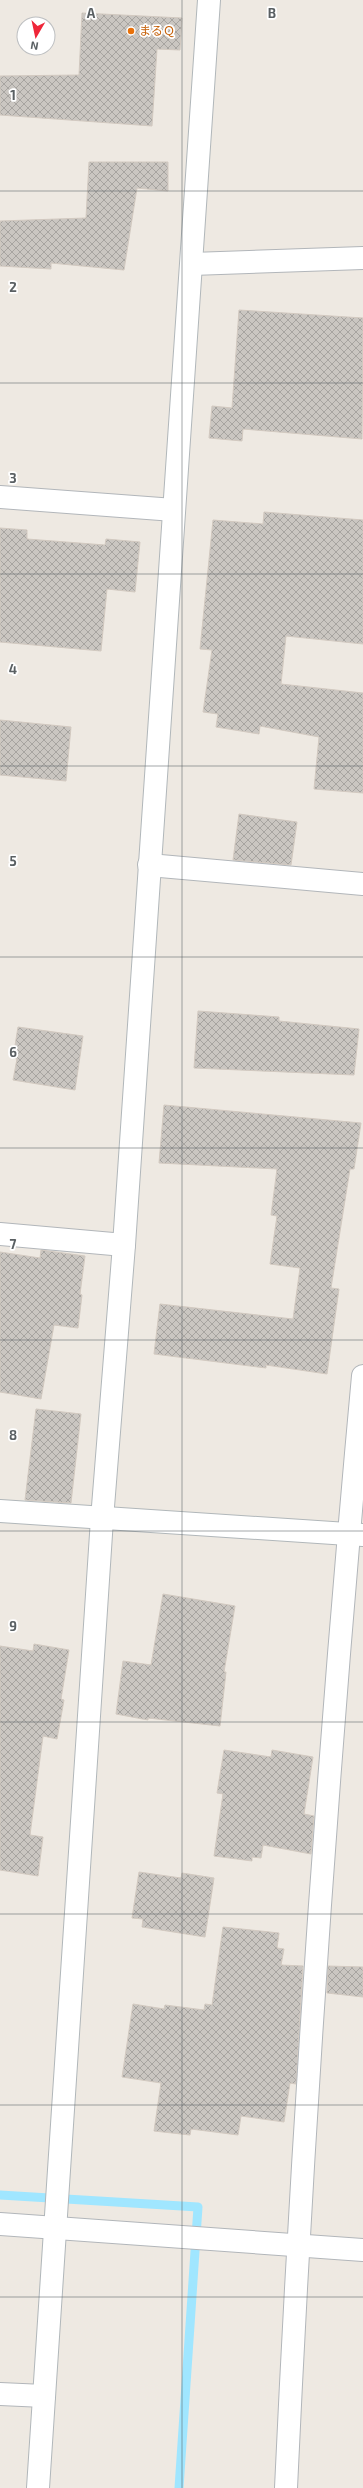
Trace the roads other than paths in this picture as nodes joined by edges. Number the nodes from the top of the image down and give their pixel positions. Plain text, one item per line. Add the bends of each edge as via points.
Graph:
1 (209, 0) edge
2 (363, 258) edge
3 (192, 264) junction
4 (0, 497) edge
5 (174, 510) junction
6 (149, 865) junction
7 (363, 884) edge
8 (0, 1234) edge
9 (124, 1245) junction
10 (363, 1376) edge
11 (0, 1511) edge
12 (102, 1519) junction
13 (356, 1535) edge
14 (0, 2224) edge
15 (56, 2228) junction
16 (297, 2244) junction
17 (363, 2250) edge
18 (0, 2394) edge
19 (44, 2396) junction
20 (38, 2488) edge
21 (286, 2488) edge

1 - 3 street
2 - 3 street
3 - 5 street
4 - 5 street
5 - 6 street
6 - 7 street
6 - 9 street
8 - 9 street
9 - 12 street
10 - 13 street
11 - 12 street
12 - 13 street
12 - 15 street
13 - 16 street
14 - 15 street
15 - 16 street
15 - 19 street
16 - 17 street
16 - 21 street
18 - 19 street
19 - 20 street

